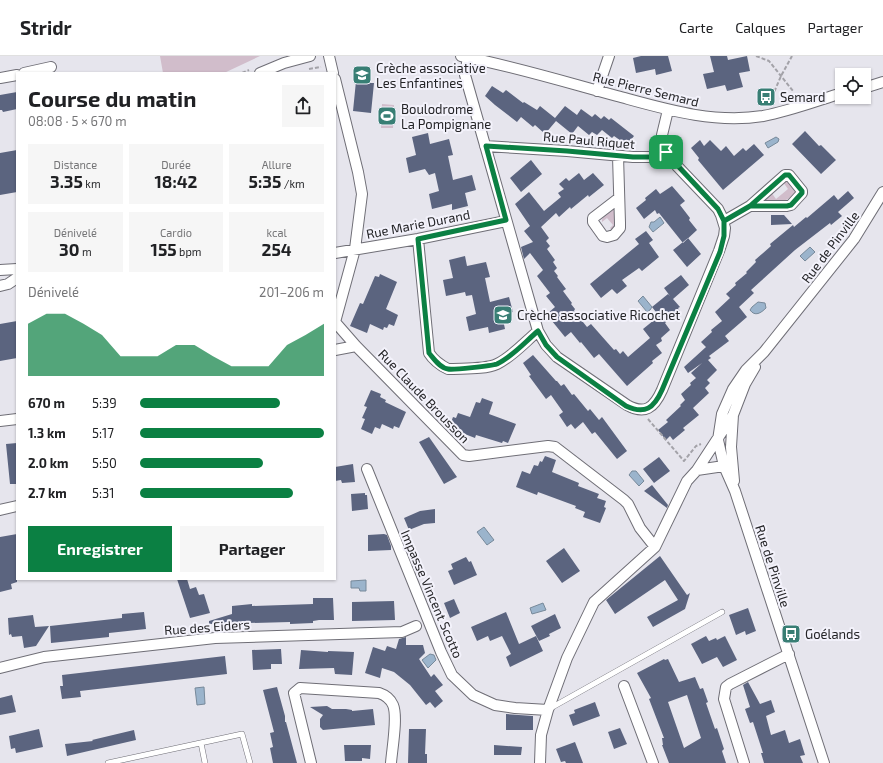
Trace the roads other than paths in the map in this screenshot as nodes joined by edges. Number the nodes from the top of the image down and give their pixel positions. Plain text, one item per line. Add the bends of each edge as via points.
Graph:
1 (310, 56) edge
2 (329, 56) edge
3 (608, 56) edge
4 (464, 57) edge
5 (51, 67) dead end
6 (333, 70) edge
7 (28, 72) edge
8 (262, 72) edge
9 (16, 75) edge
10 (0, 78) edge
11 (336, 83) edge
12 (883, 83) edge
13 (871, 86) edge
14 (597, 91) junction
15 (835, 95) edge
16 (668, 110) junction
17 (486, 146) junction
18 (666, 152) junction
19 (618, 156) junction
20 (883, 192) edge
21 (619, 198) dead end
22 (750, 206) junction
23 (506, 220) junction
24 (724, 221) junction
25 (418, 239) junction
26 (355, 249) junction
27 (336, 253) edge
28 (16, 269) edge
29 (0, 270) edge
30 (16, 279) edge
31 (0, 286) edge
32 (336, 318) edge
33 (336, 323) edge
34 (538, 331) junction
35 (356, 346) junction
36 (336, 350) edge
37 (764, 352) junction
38 (733, 415) junction
39 (16, 419) edge
40 (0, 421) edge
41 (718, 440) junction
42 (724, 466) junction
43 (366, 469) dead end
44 (697, 470) junction
45 (734, 491) junction
46 (16, 506) edge
47 (0, 510) edge
48 (655, 548) junction
49 (722, 612) dead end
50 (416, 626) dead end
51 (789, 654) junction
52 (0, 668) edge
53 (624, 686) dead end
54 (548, 710) junction
55 (201, 743) junction
56 (108, 763) edge
57 (205, 763) edge
58 (250, 763) edge
59 (311, 763) edge
60 (391, 763) edge
61 (540, 763) edge
62 (653, 763) edge
63 (744, 763) edge
64 (824, 763) edge

1 - 8 street
2 - 6 street
3 - 14 street
4 - 14 street, Rue Pierre Semard
4 - 17 street via 465,75
5 - 7 street
9 - 10 street
11 - 26 street, Rue Claude Brousson via 362,194
12 - 13 street
14 - 16 street, Rue Pierre Semard
15 - 16 street, Rue Pierre Semard via 762,116 708,118
16 - 18 street via 662,141
17 - 19 street, Rue Paul Riquet
17 - 23 street
18 - 19 street, Rue Paul Riquet via 653,157
18 - 24 street via 718,209
19 - 21 street
20 - 37 street, Rue de Pinville via 854,239
22 - 22 street via 789,206 802,191 789,175 785,175
22 - 24 street
23 - 25 street, Rue Marie Durand
23 - 34 street
24 - 34 street via 720,252 662,390 656,402 648,409 637,410 626,406 574,370 557,357
25 - 26 street, Rue Marie Durand
25 - 34 street via 429,353 434,360 448,369 496,364 506,359
26 - 27 street, Rue Marie Durand
26 - 32 street, Rue Claude Brousson
28 - 29 street
30 - 31 street
33 - 35 street, Rue Claude Brousson
35 - 36 street
35 - 48 street, Rue Claude Brousson via 463,455 555,447 628,504 640,528
37 - 38 street, Rue de Pinville via 745,384
37 - 41 street, Rue de Pinville via 746,370 733,389 722,414
38 - 41 street
38 - 45 street, Rue de Pinville via 731,447
39 - 40 street
41 - 42 street, Rue de Pinville
41 - 44 street
42 - 44 street
42 - 45 street, Rue de Pinville
43 - 54 street, Impasse Vincent Scotto via 452,675 473,695 494,705
44 - 48 street via 687,481
45 - 51 street, Rue de Pinville
46 - 47 street
48 - 54 street via 594,602 567,658
49 - 54 lane
50 - 52 street, Rue des Eiders via 402,632 214,638 173,642 44,656
51 - 63 street via 726,687 724,699
51 - 64 street, Rue de Pinville
53 - 62 street
54 - 61 street via 542,731
55 - 56 lane
55 - 57 lane
55 - 58 lane via 242,734
59 - 60 street via 294,693 300,688 379,693 387,696 393,704 395,713

